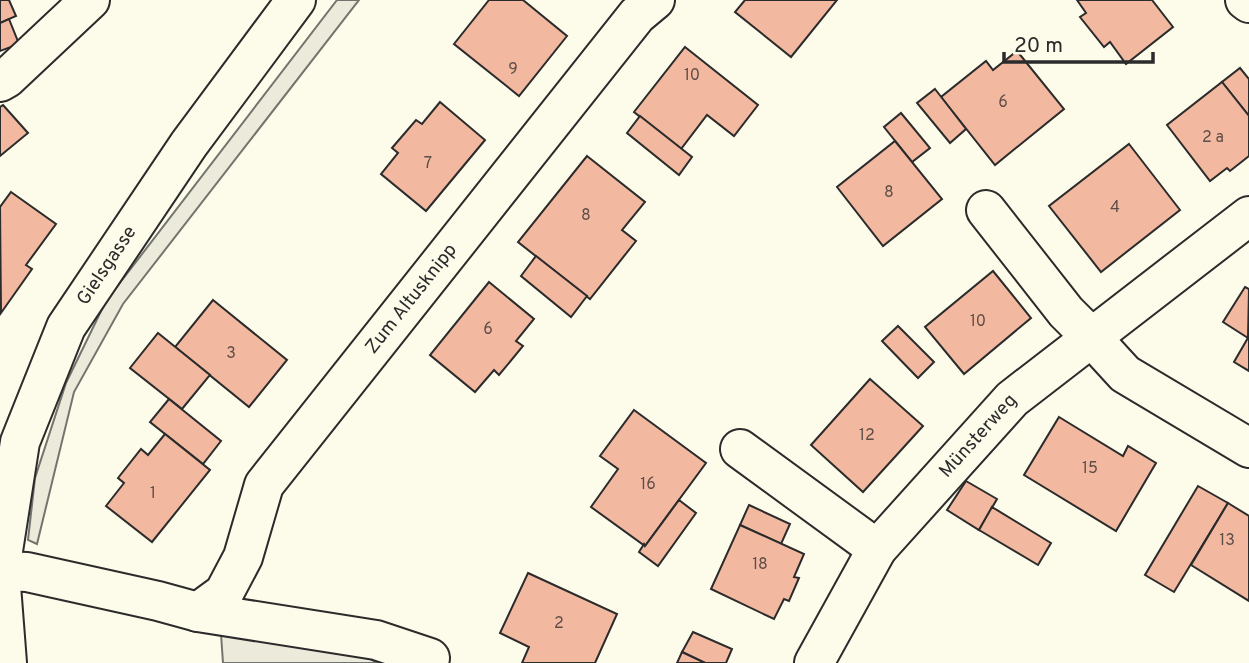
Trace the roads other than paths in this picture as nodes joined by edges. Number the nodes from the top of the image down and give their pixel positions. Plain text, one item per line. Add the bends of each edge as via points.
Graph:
1 (90, 0) edge
2 (296, 0) edge
3 (655, 0) edge
4 (0, 82) edge
5 (986, 210) dead end
6 (1249, 216) edge
7 (1092, 338) junction
8 (1249, 448) edge
9 (740, 449) dead end
10 (877, 549) junction
11 (0, 571) edge
12 (198, 612) junction
13 (430, 658) dead end
14 (7, 663) edge
15 (814, 663) edge

1 - 4 street
2 - 11 street, Gielsgasse via 189,145 66,327 20,442
3 - 12 street, Zum Altusknipp via 638,15 264,485 243,557 224,593
5 - 7 street
6 - 7 street, Münsterweg
7 - 8 street via 1125,374
7 - 10 street, Münsterweg via 1012,398
9 - 10 street
10 - 15 street, Münsterweg
11 - 12 street via 27,572
11 - 14 street, Gielsgasse
12 - 13 street via 376,640

